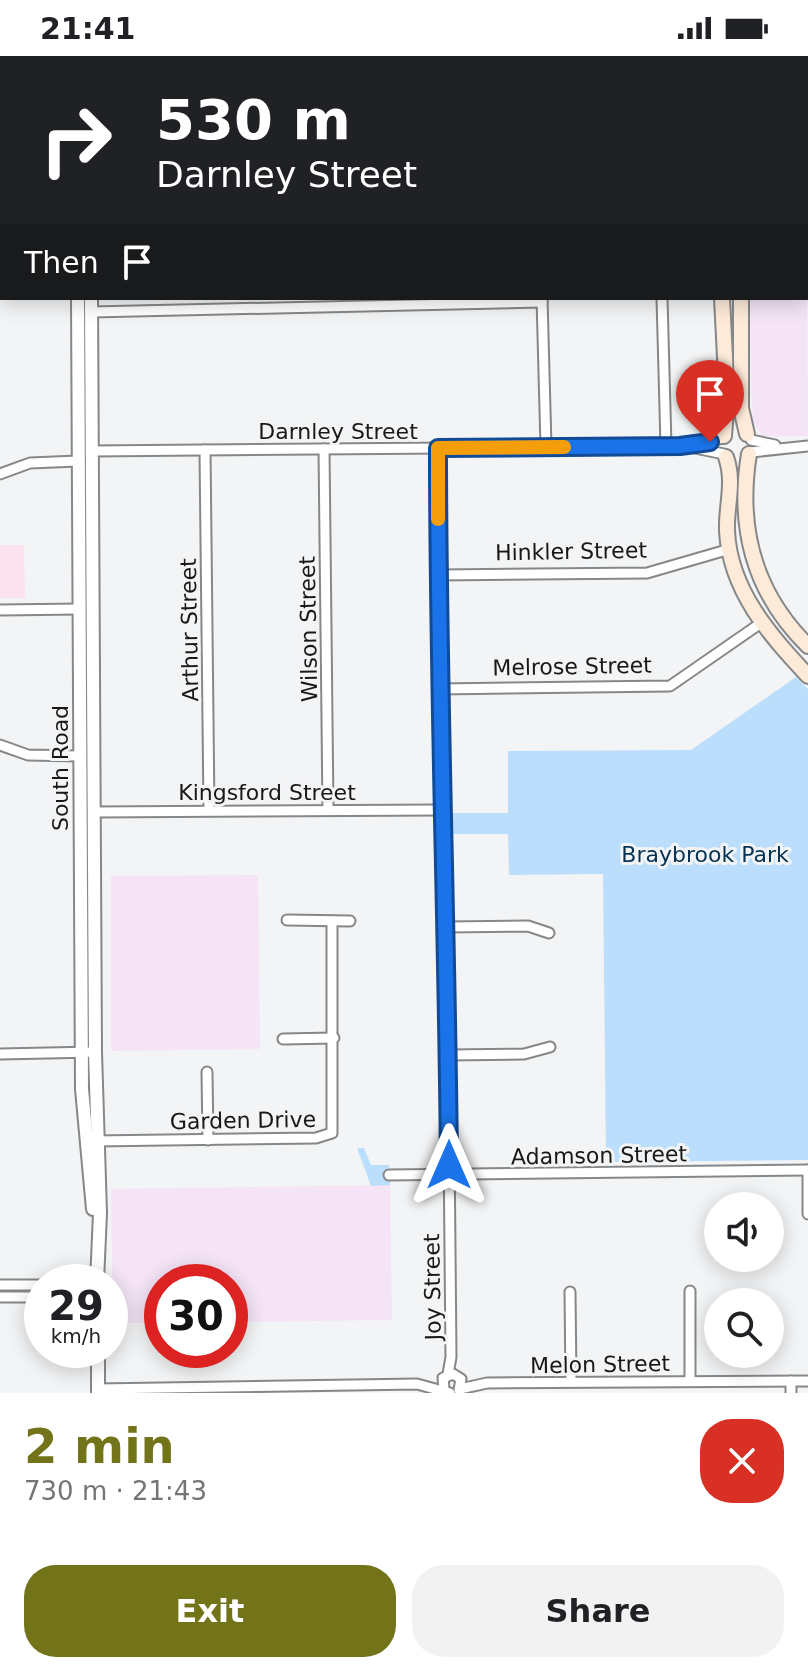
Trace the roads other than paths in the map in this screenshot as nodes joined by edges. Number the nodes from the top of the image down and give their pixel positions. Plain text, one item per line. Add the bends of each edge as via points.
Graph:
1 (78, 300) edge
2 (91, 300) edge
3 (542, 300) edge
4 (662, 300) edge
5 (722, 300) edge
6 (741, 300) edge
7 (91, 312) junction
8 (749, 445) junction
9 (666, 446) junction
10 (680, 446) junction
11 (724, 446) junction
12 (808, 446) edge
13 (546, 447) junction
14 (438, 448) junction
15 (324, 449) junction
16 (205, 450) junction
17 (92, 451) junction
18 (78, 461) junction
19 (0, 474) edge
20 (749, 545) junction
21 (730, 549) junction
22 (439, 575) junction
23 (86, 607) junction
24 (0, 610) edge
25 (778, 612) junction
26 (761, 623) junction
27 (808, 646) edge
28 (808, 676) edge
29 (439, 689) junction
30 (0, 745) edge
31 (80, 756) junction
32 (209, 810) junction
33 (328, 810) junction
34 (440, 810) junction
35 (80, 812) junction
36 (94, 812) junction
37 (287, 920) dead end
38 (332, 921) junction
39 (350, 921) dead end
40 (447, 927) junction
41 (549, 933) dead end
42 (334, 1038) junction
43 (283, 1039) dead end
44 (550, 1047) dead end
45 (81, 1052) junction
46 (95, 1052) junction
47 (0, 1054) edge
48 (448, 1055) junction
49 (207, 1072) dead end
50 (92, 1140) junction
51 (208, 1140) junction
52 (808, 1170) edge
53 (449, 1174) junction
54 (389, 1175) dead end
55 (808, 1214) edge
56 (97, 1264) edge
57 (0, 1285) edge
58 (24, 1285) edge
59 (690, 1291) dead end
60 (570, 1292) dead end
61 (0, 1297) edge
62 (24, 1297) edge
63 (98, 1368) edge
64 (675, 1381) junction
65 (690, 1381) junction
66 (791, 1381) junction
67 (808, 1381) edge
68 (571, 1382) junction
69 (452, 1387) edge
70 (98, 1391) edge
71 (675, 1393) edge
72 (791, 1393) edge

1 - 18 street, South Road
2 - 7 street, South Road
3 - 7 street
3 - 13 street
4 - 9 street
5 - 11 main road
6 - 8 main road via 741,408
7 - 17 street, South Road
8 - 11 main road via 736,461
8 - 11 main road via 738,430
8 - 12 street
8 - 20 main road via 744,496
9 - 10 street, Darnley Street
9 - 13 street, Darnley Street
10 - 11 street, Darnley Street
10 - 11 street, Darnley Street
11 - 21 main road via 732,477
13 - 14 street, Darnley Street
14 - 15 street, Darnley Street
14 - 22 street, Joy Street
15 - 16 street, Darnley Street
15 - 33 street, Wilson Street
16 - 17 street, Darnley Street
16 - 32 street, Arthur Street
17 - 18 street
17 - 23 street, South Road
18 - 19 street via 30,463
18 - 23 street, South Road
20 - 21 main road, Hinkler Street
20 - 25 main road via 761,584
21 - 22 street, Hinkler Street via 647,573
21 - 26 main road via 738,579
22 - 29 street, Joy Street
23 - 24 street
23 - 31 street, South Road
23 - 36 street, South Road
25 - 26 main road, Melrose Street
25 - 27 main road
26 - 28 main road
26 - 29 street, Melrose Street via 670,686
29 - 34 street, Joy Street
30 - 31 street via 37,756
31 - 35 street, South Road
32 - 33 street, Kingsford Street
32 - 36 street, Kingsford Street
33 - 34 street, Kingsford Street
34 - 40 street, Joy Street
35 - 36 street
35 - 45 street, South Road
36 - 46 street, South Road
37 - 38 street
38 - 39 street
38 - 42 street, Garden Drive
40 - 41 street via 528,926
40 - 48 street, Joy Street
42 - 43 street
42 - 51 street, Garden Drive via 332,1133 316,1138
44 - 48 street via 524,1054
45 - 46 street
45 - 47 street
45 - 50 street, South Road
46 - 50 street, South Road
48 - 53 street, Joy Street
49 - 51 street
50 - 51 street, Garden Drive
50 - 56 street, South Road
52 - 53 street, Adamson Street
52 - 55 street
53 - 54 street, Adamson Street
53 - 69 street, Joy Street
57 - 58 street
59 - 65 street
60 - 68 street
61 - 62 street
63 - 70 street
64 - 65 street, Melon Street
64 - 68 street, Melon Street
64 - 71 street
65 - 66 street, Melon Street
66 - 67 street, Melon Street
66 - 72 street
68 - 69 street, Melon Street
69 - 70 street, Melon Street

